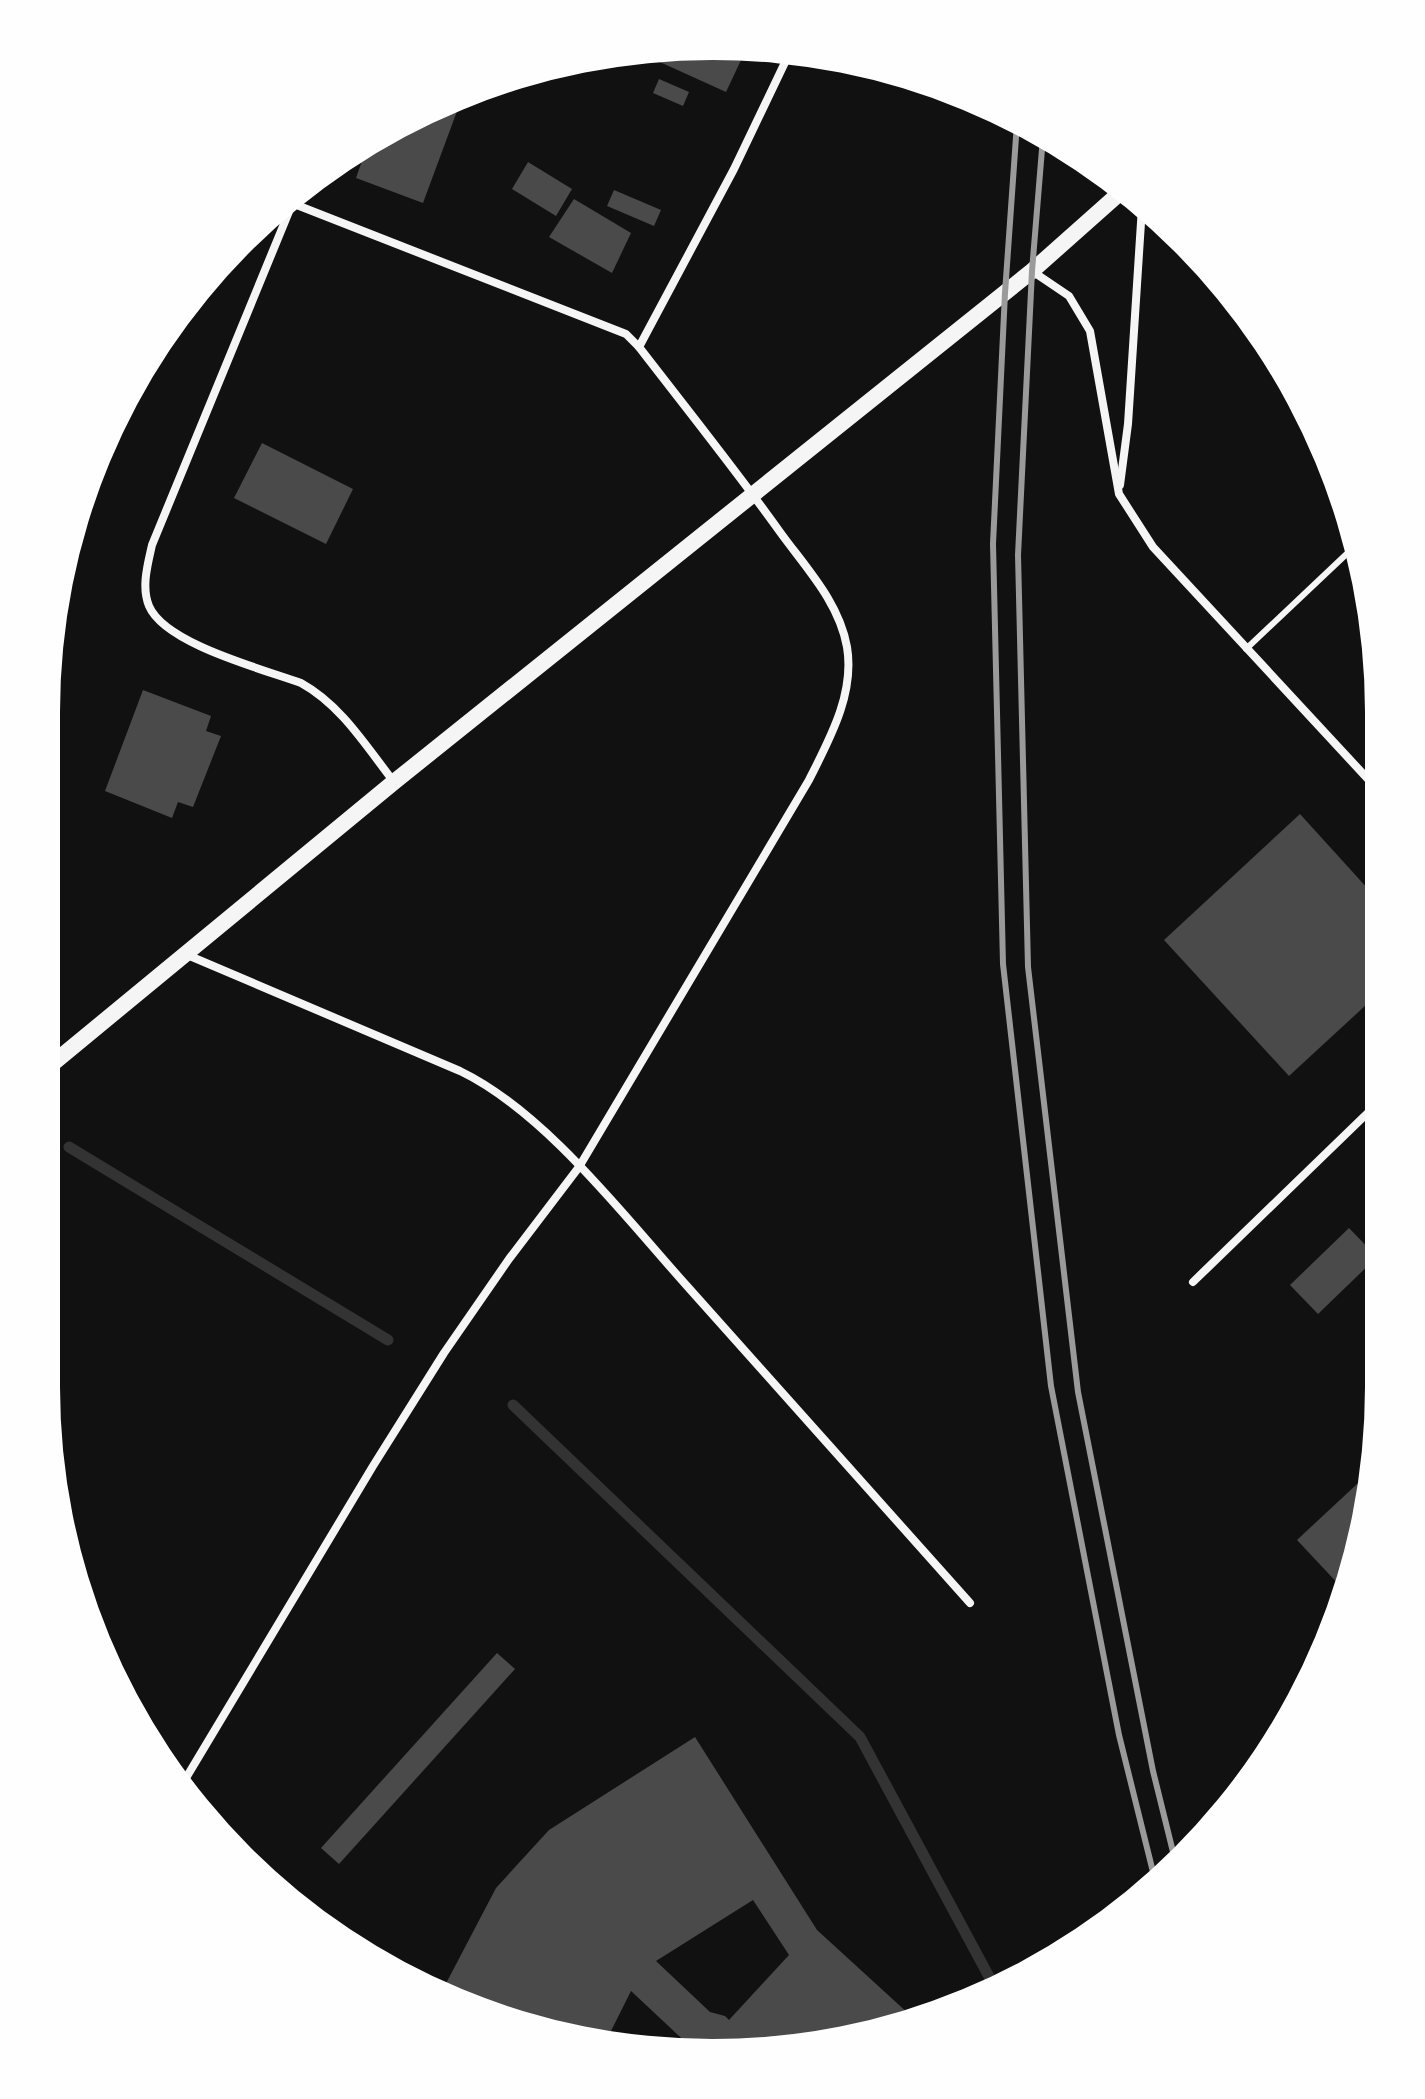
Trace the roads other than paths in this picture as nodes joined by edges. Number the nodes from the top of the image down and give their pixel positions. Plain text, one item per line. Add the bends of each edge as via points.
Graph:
1 (784, 64) edge
2 (1114, 198) edge
3 (303, 205) edge
4 (284, 220) edge
5 (1141, 220) edge
6 (1032, 271) junction
7 (639, 347) junction
8 (753, 494) junction
9 (1119, 494) junction
10 (1345, 555) edge
11 (1246, 649) junction
12 (1365, 776) edge
13 (394, 782) junction
14 (185, 954) junction
15 (60, 1057) edge
16 (1365, 1116) edge
17 (579, 1167) junction
18 (1193, 1282) dead end
19 (970, 1603) dead end
20 (188, 1774) edge

1 - 7 street
2 - 6 main road
3 - 7 street via 614,328
4 - 13 street via 152,545 145,578 149,606 175,636 315,691 351,726
5 - 9 street
6 - 8 main road
6 - 9 street via 1069,296 1090,331
7 - 8 street
8 - 13 main road
8 - 17 street via 821,586 840,621 848,649 846,690 809,780
9 - 11 street via 1153,547
10 - 11 lane
11 - 12 street
13 - 14 main road
14 - 15 main road
14 - 17 street via 498,1091
16 - 18 street
17 - 19 street
17 - 20 street via 444,1353

